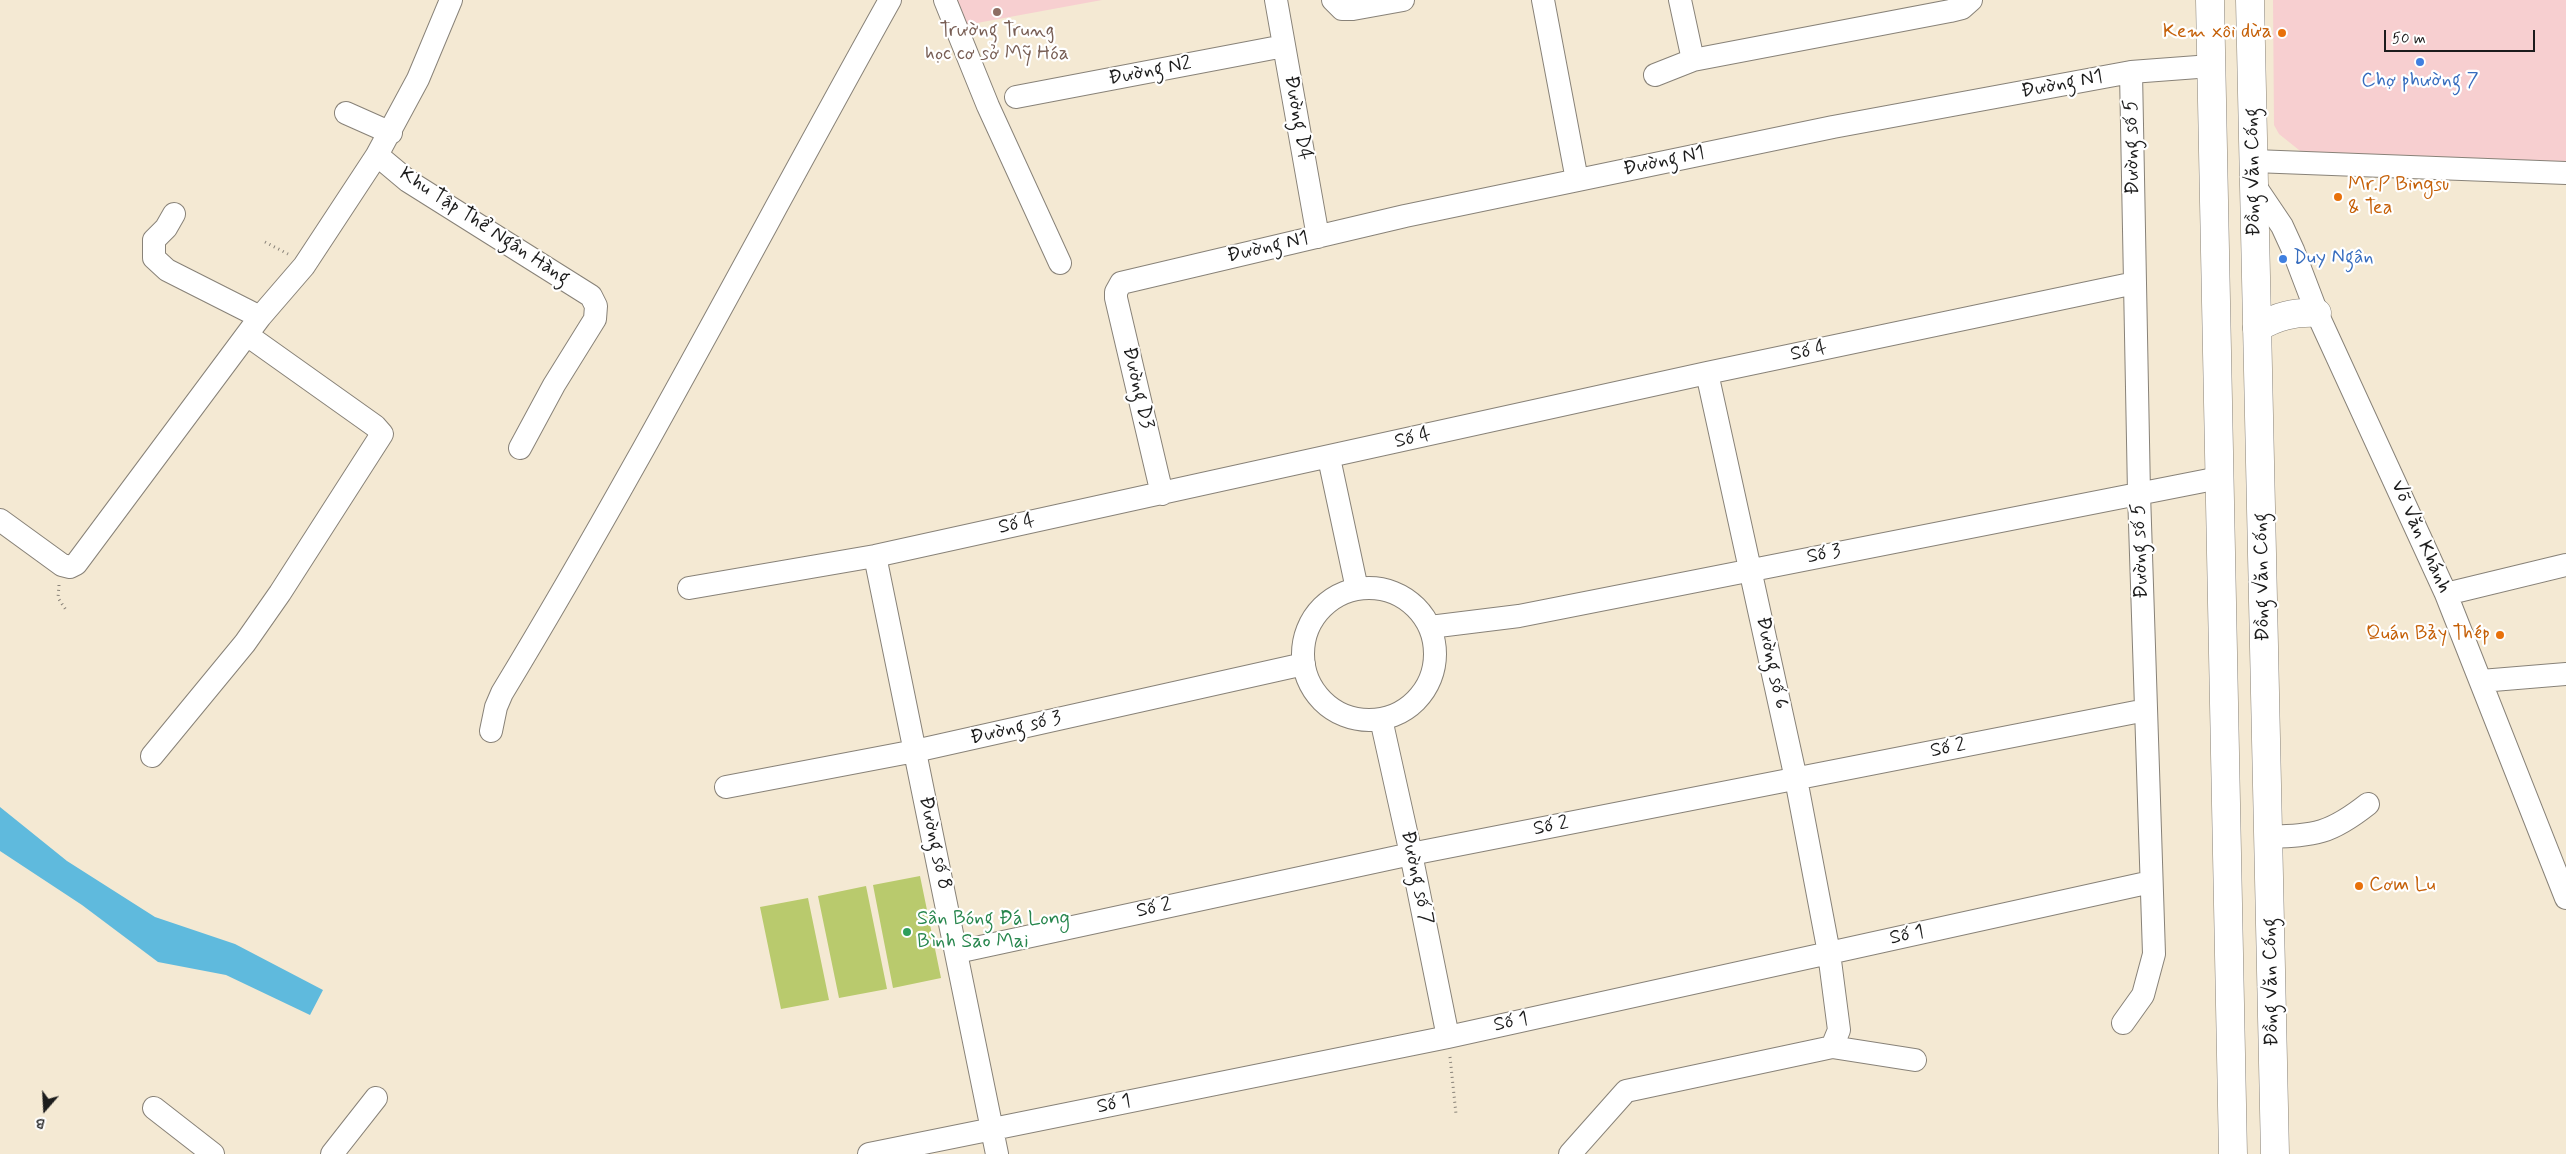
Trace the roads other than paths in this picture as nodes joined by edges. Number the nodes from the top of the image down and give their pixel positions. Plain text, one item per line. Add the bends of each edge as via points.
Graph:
1 (451, 0) edge
2 (890, 0) edge
3 (945, 0) edge
4 (1276, 0) edge
5 (1333, 0) edge
6 (1403, 0) edge
7 (1543, 0) edge
8 (1680, 0) edge
9 (1971, 0) edge
10 (2210, 0) edge
11 (2250, 0) edge
12 (1284, 46) junction
13 (1693, 60) junction
14 (2211, 66) junction
15 (2132, 72) junction
16 (1656, 75) dead end
17 (1016, 98) dead end
18 (346, 113) dead end
19 (391, 133) junction
20 (378, 155) junction
21 (2566, 172) edge
22 (2255, 173) junction
23 (1577, 180) junction
24 (174, 214) dead end
25 (1318, 237) junction
26 (1060, 263) dead end
27 (1121, 283) joint
28 (2136, 283) junction
29 (2318, 313) junction
30 (260, 317) junction
31 (2257, 328) junction
32 (247, 335) junction
33 (1707, 374) junction
34 (520, 448) dead end
35 (1329, 458) junction
36 (2219, 478) junction
37 (2139, 493) junction
38 (1162, 494) junction
39 (0, 520) edge
40 (874, 556) junction
41 (2566, 564) edge
42 (1751, 569) junction
43 (690, 588) dead end
44 (1357, 589) junction
45 (2446, 594) junction
46 (1430, 627) junction
47 (1304, 664) junction
48 (2566, 674) edge
49 (2480, 681) junction
50 (2146, 710) junction
51 (1381, 719) junction
52 (491, 731) dead end
53 (915, 751) junction
54 (152, 756) dead end
55 (1796, 779) junction
56 (726, 787) dead end
57 (2368, 804) dead end
58 (2226, 835) junction
59 (2269, 836) junction
60 (1411, 854) junction
61 (2151, 882) junction
62 (2566, 898) edge
63 (956, 952) junction
64 (1829, 953) junction
65 (2123, 1023) dead end
66 (1448, 1037) junction
67 (1832, 1047) junction
68 (1915, 1060) dead end
69 (376, 1098) dead end
70 (154, 1108) dead end
71 (993, 1129) junction
72 (213, 1154) edge
73 (332, 1154) edge
74 (869, 1154) edge
75 (997, 1154) edge
76 (1570, 1154) edge
77 (2233, 1154) edge
78 (2276, 1154) edge

1 - 19 street, Khu Tập Thể Ngân Hàng
2 - 52 street via 598,531 502,693
3 - 26 street via 988,106
4 - 12 street, Đường D4
5 - 6 street via 1342,9 1353,9
7 - 23 street
8 - 13 street
9 - 13 street via 1950,12
10 - 14 main road, Đồng Văn Cống
11 - 22 main road, Đồng Văn Cống
12 - 17 street, Đường N2
12 - 25 street, Đường D4
13 - 16 street
14 - 15 street, Đường N1
14 - 36 main road, Đồng Văn Cống
15 - 23 street, Đường N1 via 1833,127
15 - 28 street, Đường số 5
18 - 19 street
19 - 20 street, Khu Tập Thể Ngân Hàng
20 - 30 street via 304,266
20 - 34 street, Khu Tập Thể Ngân Hàng via 408,181 591,296 596,306 595,319
21 - 22 street
22 - 29 street, Võ Văn Khánh via 2282,226
22 - 31 main road, Đồng Văn Cống
23 - 25 street, Đường N1
24 - 30 street via 154,240 154,258 167,270
25 - 27 street, Đường N1
27 - 38 street, Đường D3 via 1116,298
28 - 33 street, Số 4
28 - 37 street, Đường số 5
29 - 31 main road via 2283,315
29 - 45 street, Võ Văn Khánh
30 - 32 street
31 - 59 main road, Đồng Văn Cống
32 - 39 street via 76,564 70,568 62,566
32 - 54 street via 382,434 255,629
33 - 35 street, Số 4
33 - 42 street, Đường số 6
35 - 38 street, Số 4
35 - 44 street
36 - 37 street, Số 3
36 - 58 main road, Đồng Văn Cống
37 - 42 street, Số 3
37 - 50 street, Đường số 5
38 - 40 street, Số 4
40 - 43 street, Số 4
40 - 53 street, Đường số 8
41 - 45 street
42 - 46 street, Số 3 via 1519,616
42 - 55 street, Đường số 6
44 - 46 street via 1387,590 1413,604
44 - 47 street via 1341,594 1315,615 1303,647
45 - 49 street, Võ Văn Khánh
46 - 51 street via 1436,650 1432,674 1421,695 1403,711
47 - 51 street via 1310,684 1334,709 1360,719
47 - 53 street, Đường số 3
48 - 49 street
49 - 62 street, Võ Văn Khánh
50 - 55 street, Số 2
50 - 61 street, Đường số 5
51 - 60 street, Đường số 7
53 - 56 street, Đường số 3
53 - 63 street, Đường số 8
55 - 60 street, Số 2
55 - 64 street, Đường số 6
57 - 59 street via 2330,830 2311,835
58 - 59 main road
58 - 77 main road, Đồng Văn Cống
59 - 78 main road, Đồng Văn Cống
60 - 63 street, Số 2
60 - 66 street, Đường số 7
61 - 64 street, Số 1
61 - 65 street, Đường số 5 via 2154,954 2143,995
63 - 71 street, Đường số 8
64 - 66 street, Số 1
64 - 67 street, Đường số 6 via 1839,1030
66 - 71 street, Số 1
67 - 68 street
67 - 76 street via 1626,1091
69 - 73 street
70 - 72 street
71 - 74 street, Số 1
71 - 75 street, Đường số 8

